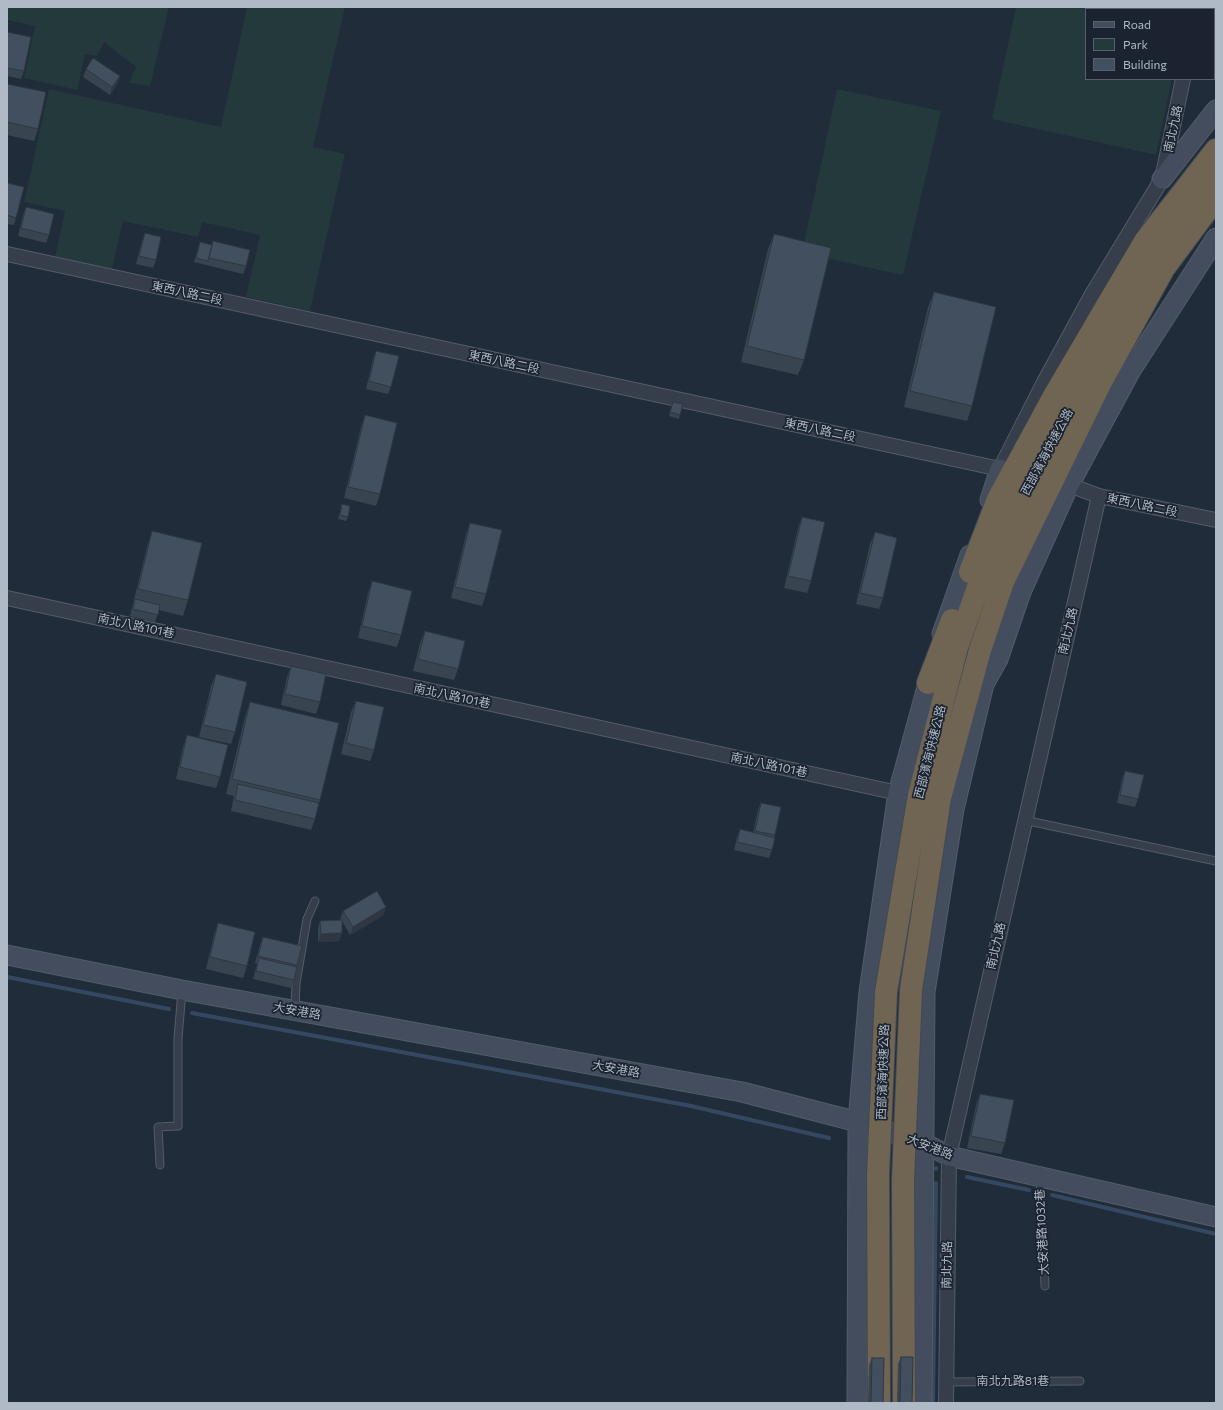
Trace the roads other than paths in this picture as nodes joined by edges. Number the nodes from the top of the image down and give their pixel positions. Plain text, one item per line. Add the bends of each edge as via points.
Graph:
1 (1183, 80) edge
2 (1216, 110) edge
3 (1216, 150) edge
4 (1216, 167) edge
5 (1162, 179) junction
6 (1216, 198) edge
7 (1216, 218) edge
8 (1216, 238) edge
9 (7, 254) edge
10 (1000, 469) junction
11 (1069, 485) junction
12 (1099, 496) junction
13 (1216, 520) edge
14 (7, 598) edge
15 (928, 683) junction
16 (984, 684) junction
17 (908, 794) junction
18 (1024, 820) junction
19 (1216, 861) edge
20 (315, 901) dead end
21 (7, 955) edge
22 (182, 990) junction
23 (295, 1011) junction
24 (858, 1122) junction
25 (924, 1143) junction
26 (949, 1156) junction
27 (160, 1166) dead end
28 (1040, 1178) junction
29 (1216, 1217) edge
30 (1045, 1286) dead end
31 (1080, 1381) dead end
32 (945, 1382) junction
33 (857, 1403) edge
34 (879, 1403) edge
35 (904, 1403) edge
36 (922, 1403) edge
37 (946, 1403) edge

1 - 5 street, 南北九路
2 - 5 street
3 - 15 highway via 1146,241 1055,394 998,499
4 - 17 highway, 西部濱海快速公路 via 1133,289 983,573
5 - 10 street, 南北九路 via 1091,296
6 - 35 highway, 西部濱海快速公路, bridge via 1164,268 1115,356 1003,582 980,650 940,798 911,990 903,1180
7 - 16 highway via 1151,317 1033,544
8 - 11 street via 1131,370
9 - 10 street, 東西八路二段
10 - 15 street via 941,638
11 - 12 street, 東西八路二段
11 - 16 street via 1021,592 998,659
12 - 13 street, 東西八路二段
12 - 18 street, 南北九路
14 - 17 street, 南北八路101巷
15 - 17 street
16 - 25 street via 954,809 925,992
17 - 24 street via 869,992
17 - 34 highway, 西部濱海快速公路, bridge via 886,992 878,1175
18 - 19 lane
18 - 26 street, 南北九路
20 - 23 lane via 307,919 296,983
21 - 22 street, 大安港路
22 - 23 street, 大安港路
22 - 27 lane via 178,1038 178,1126 158,1127
23 - 24 street, 大安港路 via 742,1092
24 - 25 street, 大安港路
24 - 33 street
25 - 26 street, 大安港路
25 - 36 street
26 - 28 street, 大安港路
26 - 32 street, 南北九路
28 - 29 street, 大安港路
28 - 30 lane, 大安港路1032巷
31 - 32 lane, 南北九路81巷
32 - 37 street, 南北九路

